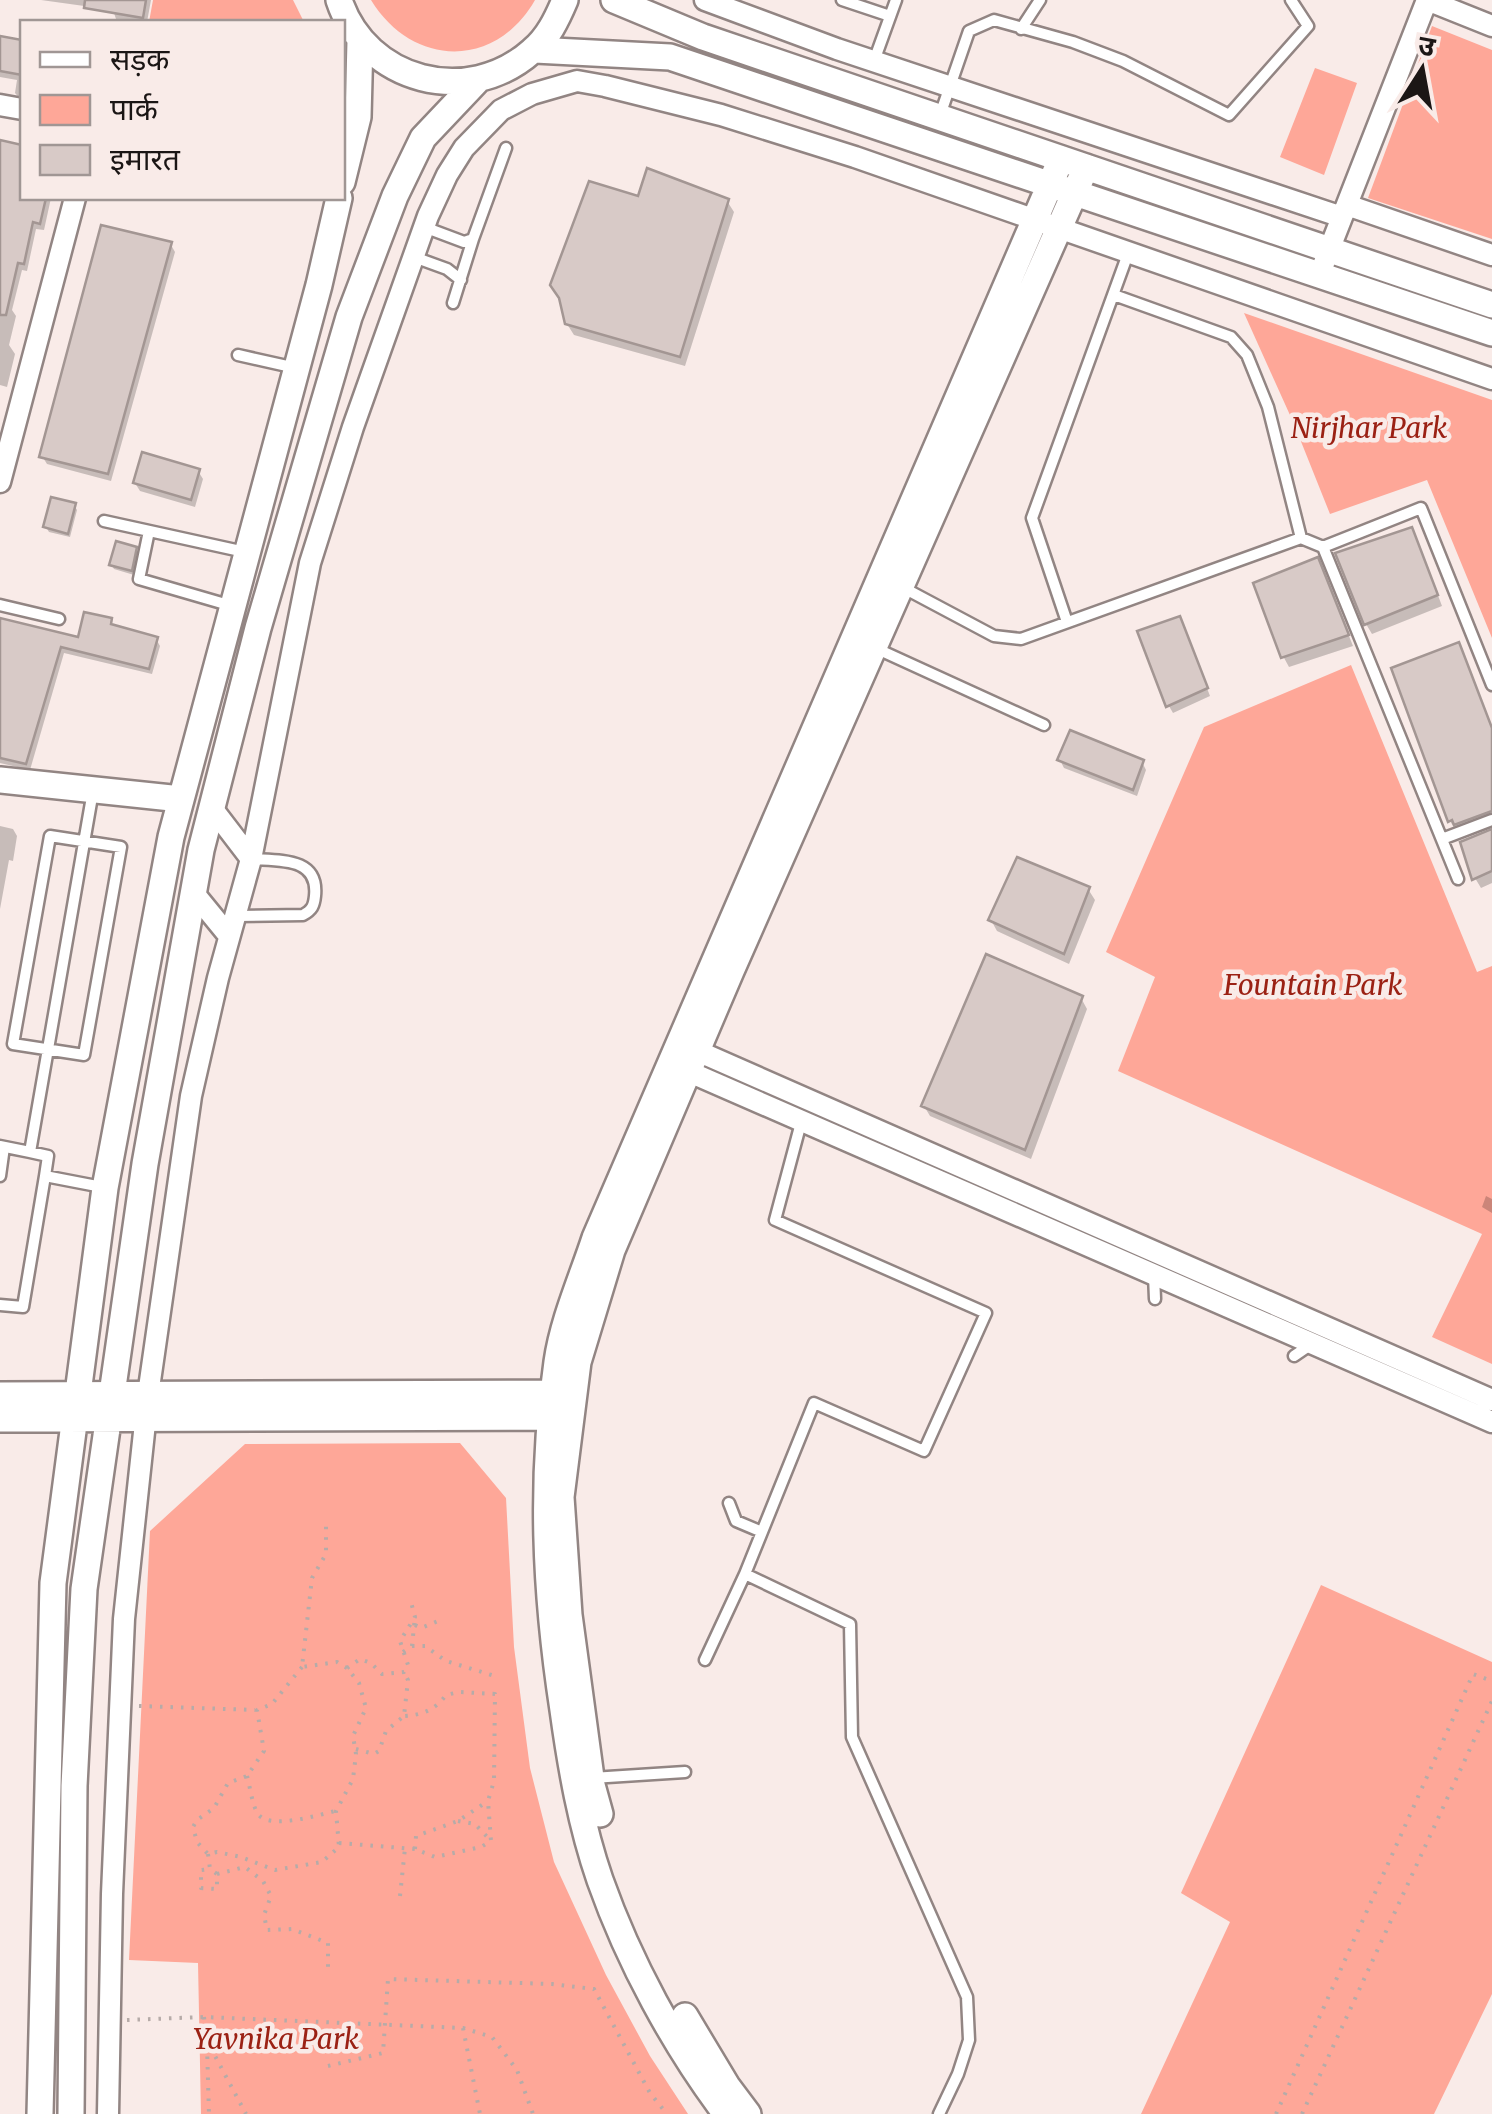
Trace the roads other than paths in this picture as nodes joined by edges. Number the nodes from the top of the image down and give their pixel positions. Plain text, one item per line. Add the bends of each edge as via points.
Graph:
1 (339, 0) edge
2 (565, 0) edge
3 (614, 0) edge
4 (704, 0) edge
5 (842, 0) edge
6 (896, 0) edge
7 (1040, 0) edge
8 (1291, 0) edge
9 (1427, 0) edge
10 (890, 16) junction
11 (1492, 26) edge
12 (1021, 29) junction
13 (360, 40) junction
14 (534, 50) junction
15 (874, 61) junction
16 (477, 80) junction
17 (950, 85) junction
18 (820, 107) junction
19 (939, 118) junction
20 (808, 142) junction
21 (506, 148) dead end
22 (1074, 163) junction
23 (345, 170) edge
24 (1062, 189) junction
25 (74, 200) edge
26 (338, 200) edge
27 (1345, 211) junction
28 (1048, 222) junction
29 (424, 227) junction
30 (473, 239) junction
31 (1329, 250) junction
32 (1129, 251) junction
33 (1492, 254) edge
34 (413, 257) junction
35 (1319, 275) junction
36 (461, 280) junction
37 (1114, 295) junction
38 (453, 303) dead end
39 (1492, 306) edge
40 (1492, 333) edge
41 (238, 354) dead end
42 (296, 368) junction
43 (1492, 379) edge
44 (0, 482) edge
45 (104, 521) dead end
46 (148, 531) junction
47 (1302, 538) junction
48 (1323, 547) junction
49 (246, 553) junction
50 (891, 582) junction
51 (0, 605) edge
52 (232, 606) junction
53 (59, 619) dead end
54 (1068, 622) junction
55 (864, 643) junction
56 (1492, 685) edge
57 (1044, 725) dead end
58 (0, 780) edge
59 (93, 790) junction
60 (181, 800) junction
61 (212, 808) junction
62 (1492, 820) edge
63 (1442, 839) junction
64 (84, 842) junction
65 (251, 859) junction
66 (1458, 878) dead end
67 (194, 892) junction
68 (232, 926) junction
69 (47, 1048) junction
70 (684, 1057) junction
71 (811, 1101) junction
72 (801, 1120) junction
73 (2, 1147) edge
74 (30, 1152) junction
75 (0, 1176) edge
76 (45, 1176) junction
77 (104, 1188) junction
78 (1154, 1274) junction
79 (1155, 1299) dead end
80 (0, 1304) edge
81 (1313, 1344) junction
82 (1294, 1356) dead end
83 (1440, 1388) junction
84 (0, 1396) edge
85 (563, 1405) junction
86 (74, 1407) junction
87 (108, 1407) junction
88 (147, 1407) junction
89 (1491, 1413) edge
90 (0, 1419) edge
91 (729, 1503) dead end
92 (762, 1532) junction
93 (745, 1574) junction
94 (705, 1660) dead end
95 (684, 1772) dead end
96 (591, 1778) junction
97 (40, 2114) edge
98 (71, 2114) edge
99 (108, 2114) edge
100 (726, 2114) edge
101 (748, 2114) edge
102 (939, 2114) edge

1 - 13 street
2 - 14 street
3 - 19 street via 703,38
4 - 15 street
5 - 10 lane
6 - 10 lane
7 - 12 lane
8 - 12 lane via 1308,26 1229,115 1124,61
9 - 11 street
9 - 27 street
10 - 15 lane
12 - 17 lane via 994,20 970,32
13 - 16 street via 413,77
13 - 23 street via 358,117
14 - 16 street
14 - 18 street via 670,57
15 - 17 street
16 - 61 street via 424,138 394,196 349,317
17 - 19 lane
17 - 27 street
18 - 20 street
18 - 24 street
19 - 22 street
20 - 28 street
20 - 29 street via 604,86 558,84 501,110 482,127 447,174
21 - 30 lane
22 - 24 street
22 - 31 street
24 - 28 street
24 - 35 street
25 - 44 street
26 - 42 street
27 - 31 street
27 - 33 street
28 - 32 street
28 - 50 street
29 - 30 lane
29 - 34 street
30 - 36 lane
31 - 35 street
31 - 39 street
32 - 37 lane
32 - 43 street
34 - 36 lane
34 - 65 street via 310,563
35 - 40 street
36 - 38 lane
37 - 47 lane via 1231,337 1247,355 1268,406
37 - 54 lane via 1032,518
41 - 42 lane
42 - 49 street
45 - 46 lane
46 - 49 lane
46 - 52 lane via 138,579
47 - 48 lane
47 - 54 lane
48 - 56 lane via 1421,508
48 - 63 lane
49 - 52 street
50 - 54 lane via 994,636 1021,639
50 - 55 street
51 - 53 lane
52 - 60 street
55 - 57 lane
55 - 70 street
58 - 59 street
59 - 60 street
59 - 64 lane
60 - 77 street
61 - 65 street
61 - 67 street
62 - 63 lane
63 - 66 lane
64 - 69 lane
64 - 69 lane via 50,836 16,1025 13,1044
64 - 69 lane via 121,848 84,1055
65 - 68 street
65 - 68 lane via 309,869 316,877 315,901 303,915
67 - 68 street
67 - 87 street
68 - 88 street via 191,1096
69 - 74 lane
70 - 71 street
70 - 72 street
70 - 85 street via 595,1238 558,1358
71 - 72 lane
71 - 83 street
72 - 78 street
72 - 92 lane via 775,1220 986,1313 924,1451 814,1403
73 - 74 lane
73 - 75 lane
74 - 76 lane via 48,1156
76 - 77 lane
76 - 80 lane via 23,1307
77 - 86 street
78 - 79 lane
78 - 81 street via 1189,1300
81 - 82 lane
81 - 83 street
83 - 89 street
84 - 86 street
85 - 88 street
85 - 96 street via 569,1616
85 - 100 street via 545,1491 549,1616 574,1786 600,1880 638,1970
86 - 87 street
86 - 90 street
86 - 97 street via 54,1583
87 - 88 street
87 - 98 street via 84,1589 74,1786
88 - 99 street via 124,1619
91 - 92 lane via 736,1521
92 - 93 lane
93 - 94 lane
93 - 102 lane via 850,1624 852,1738 967,1997 969,2040
95 - 96 lane
96 - 101 street via 616,1874 655,1966

